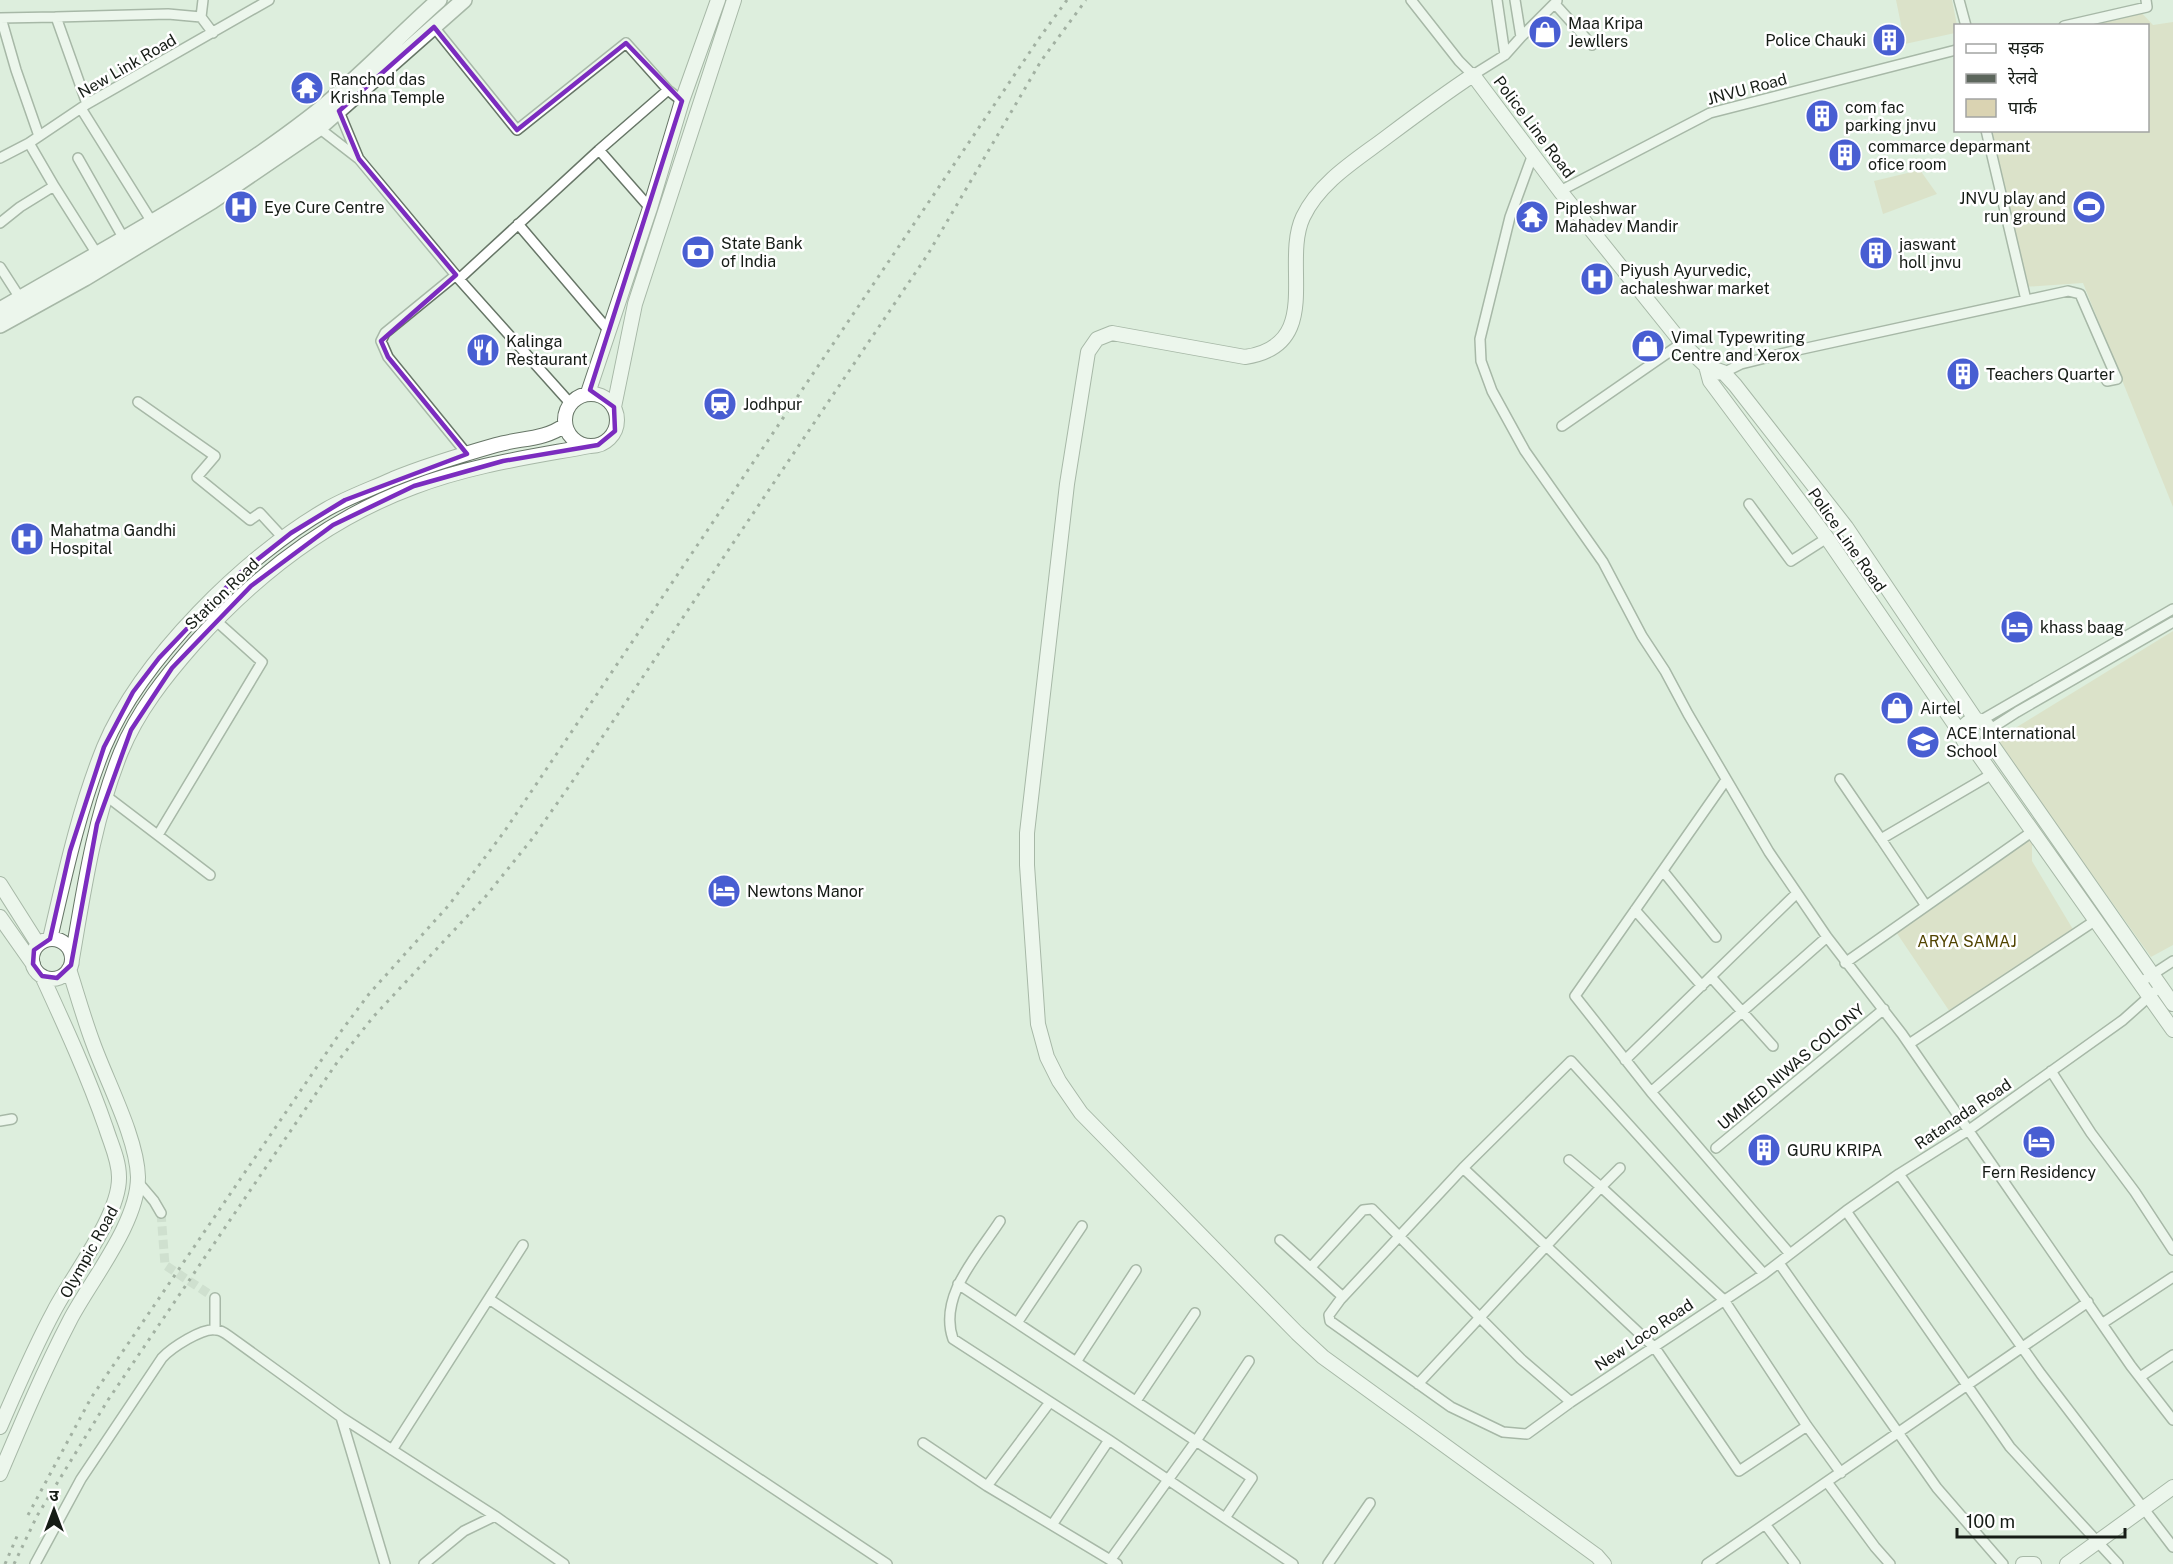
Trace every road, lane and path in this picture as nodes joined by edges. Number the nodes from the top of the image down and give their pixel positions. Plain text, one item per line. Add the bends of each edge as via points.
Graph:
1 (203, 0) edge
2 (269, 0) edge
3 (439, 0) edge
4 (464, 0) edge
5 (718, 0) edge
6 (734, 0) edge
7 (1412, 0) edge
8 (1497, 0) edge
9 (1515, 0) edge
10 (1959, 0) edge
11 (2146, 0) edge
12 (1557, 2) edge
13 (56, 17) junction
14 (201, 17) junction
15 (0, 18) edge
16 (1965, 24) edge
17 (2073, 24) edge
18 (435, 27) junction
19 (213, 33) junction
20 (1521, 38) junction
21 (1592, 45) dead end
22 (1954, 51) edge
23 (1505, 55) junction
24 (1473, 75) junction
25 (668, 90) junction
26 (682, 101) junction
27 (336, 105) junction
28 (84, 107) junction
29 (314, 123) junction
30 (1986, 132) edge
31 (39, 136) junction
32 (29, 143) junction
33 (598, 150) junction
34 (1533, 154) junction
35 (0, 158) edge
36 (78, 158) dead end
37 (359, 159) junction
38 (54, 186) junction
39 (1560, 191) junction
40 (651, 208) junction
41 (152, 222) junction
42 (0, 223) edge
43 (518, 224) junction
44 (124, 239) junction
45 (97, 254) junction
46 (0, 267) edge
47 (457, 277) junction
48 (20, 298) junction
49 (2026, 300) junction
50 (0, 310) edge
51 (0, 325) edge
52 (610, 332) junction
53 (1682, 343) junction
54 (1706, 366) junction
55 (1723, 372) junction
56 (1710, 381) junction
57 (2107, 381) dead end
58 (588, 393) junction
59 (138, 402) dead end
60 (570, 404) junction
61 (614, 407) junction
62 (565, 425) junction
63 (1562, 426) dead end
64 (590, 446) junction
65 (466, 454) junction
66 (1749, 504) dead end
67 (1827, 538) junction
68 (284, 539) junction
69 (203, 609) junction
70 (2173, 609) edge
71 (216, 620) junction
72 (2173, 622) edge
73 (1983, 727) junction
74 (1962, 735) junction
75 (1973, 747) junction
76 (1992, 774) junction
77 (1840, 778) dead end
78 (1726, 780) junction
79 (105, 795) junction
80 (2033, 831) junction
81 (158, 835) junction
82 (1881, 839) junction
83 (1663, 870) junction
84 (210, 875) dead end
85 (0, 884) edge
86 (1797, 893) junction
87 (1926, 906) junction
88 (1635, 910) junction
89 (2096, 920) junction
90 (1, 921) edge
91 (1716, 937) dead end
92 (1827, 937) junction
93 (44, 941) junction
94 (2173, 961) edge
95 (1845, 963) junction
96 (33, 964) junction
97 (70, 964) junction
98 (42, 976) junction
99 (1711, 977) junction
100 (2146, 978) junction
101 (1702, 986) junction
102 (2155, 991) junction
103 (2173, 1004) edge
104 (1884, 1009) junction
105 (1742, 1012) junction
106 (2173, 1030) edge
107 (1909, 1044) junction
108 (1773, 1046) dead end
109 (1625, 1060) junction
110 (2051, 1071) junction
111 (1651, 1092) junction
112 (12, 1119) dead end
113 (0, 1121) edge
114 (1969, 1130) junction
115 (1716, 1148) dead end
116 (1569, 1160) dead end
117 (1620, 1167) dead end
118 (1463, 1168) junction
119 (1899, 1174) junction
120 (137, 1181) junction
121 (1601, 1187) junction
122 (1846, 1211) junction
123 (161, 1214) tunnel mouth
124 (1000, 1221) dead end
125 (1082, 1226) dead end
126 (1400, 1236) junction
127 (1280, 1240) dead end
128 (523, 1245) dead end
129 (1546, 1246) junction
130 (2173, 1250) edge
131 (1790, 1254) junction
132 (1779, 1263) junction
133 (1311, 1267) junction
134 (1136, 1270) dead end
135 (1764, 1274) junction
136 (2173, 1277) edge
137 (958, 1284) junction
138 (1344, 1297) junction
139 (215, 1298) dead end
140 (489, 1299) junction
141 (1724, 1300) junction
142 (2088, 1302) junction
143 (1195, 1313) dead end
144 (1480, 1318) junction
145 (1017, 1323) junction
146 (2103, 1323) junction
147 (215, 1329) junction
148 (2022, 1347) junction
149 (1655, 1348) junction
150 (2173, 1355) edge
151 (1249, 1361) dead end
152 (1076, 1362) junction
153 (2140, 1377) junction
154 (1418, 1384) junction
155 (1967, 1386) junction
156 (1136, 1401) junction
157 (1050, 1402) junction
158 (1571, 1402) junction
159 (341, 1417) junction
160 (2173, 1420) edge
161 (1807, 1425) junction
162 (0, 1427) edge
163 (1898, 1432) junction
164 (1109, 1440) junction
165 (1196, 1441) junction
166 (923, 1443) dead end
167 (392, 1450) junction
168 (1841, 1473) junction
169 (0, 1474) edge
170 (1168, 1480) junction
171 (1827, 1482) junction
172 (987, 1486) junction
173 (2173, 1487) edge
174 (1370, 1503) dead end
175 (2143, 1509) junction
176 (495, 1516) junction
177 (1225, 1518) junction
178 (1765, 1524) junction
179 (1052, 1525) junction
180 (2096, 1542) junction
181 (2173, 1547) edge
182 (1114, 1562) edge
183 (35, 1564) edge
184 (385, 1564) edge
185 (424, 1564) edge
186 (564, 1564) edge
187 (887, 1564) edge
188 (1293, 1564) edge
189 (1328, 1564) edge
190 (1604, 1564) edge
191 (1707, 1564) edge
192 (1795, 1564) edge
193 (1890, 1564) edge
194 (2003, 1564) edge
195 (2023, 1564) edge
196 (2034, 1564) edge
197 (2067, 1564) edge
198 (2118, 1564) edge

1 - 14 street
2 - 19 street, New Link Road
3 - 27 main road
4 - 18 main road
5 - 26 street
6 - 61 street via 634,304
7 - 24 street
8 - 23 street, Police Line Road
9 - 20 street
10 - 16 street
11 - 17 street via 2147,7
12 - 20 street
12 - 21 street
13 - 14 street
13 - 15 street
13 - 28 street
14 - 19 street
15 - 31 street
18 - 25 street via 518,130 626,43
18 - 27 main road
19 - 28 street, New Link Road
20 - 23 street
22 - 39 street, JNVU Road via 1710,112
23 - 24 street
24 - 34 street, Police Line Road
24 - 190 street via 1339,173 1312,201 1298,235 1295,311 1284,338 1273,348 1245,357 1112,333 1097,339 1088,352 1067,484 1027,833 1038,1024 1047,1057 1081,1113 1297,1333 1323,1357
25 - 26 street
25 - 33 street
26 - 40 street
27 - 29 main road
27 - 37 street
28 - 31 street, New Link Road
28 - 41 street
29 - 37 street
29 - 41 main road
29 - 51 main road via 212,201
30 - 49 street
31 - 32 street, New Link Road
32 - 35 street, New Link Road
32 - 38 street
33 - 40 street
33 - 43 street
34 - 39 street, Police Line Road
34 - 78 street via 1510,217 1480,339 1481,362 1492,391 1526,451 1603,562
36 - 44 street
37 - 47 street
38 - 42 street
38 - 45 street
39 - 53 street, Police Line Road
40 - 52 street
41 - 44 main road
43 - 47 street
43 - 52 street
44 - 45 main road
45 - 48 main road
46 - 48 street
47 - 60 street
47 - 65 street via 385,333 381,341 388,357
48 - 50 main road
49 - 55 street via 1792,351
49 - 57 street via 2068,291 2080,294 2117,379
52 - 58 street
53 - 54 street, Police Line Road
53 - 63 street
54 - 55 street, Police Line Road
54 - 56 street, Police Line Road
55 - 56 street
55 - 73 street, Police Line Road via 1846,527
56 - 67 street, Police Line Road
58 - 60 street
58 - 61 street via 599,394
59 - 68 street via 214,456 196,477 250,520 260,513
60 - 62 street
61 - 64 street via 615,432 604,442
62 - 64 street via 574,440
62 - 65 street, Station Road via 546,436
64 - 71 street, Station Road via 503,461 414,486 372,505 301,546
65 - 68 street, Station Road via 345,500
66 - 67 street via 1791,561
67 - 74 street, Police Line Road
68 - 69 street, Station Road via 240,573
69 - 71 street
69 - 93 street, Station Road via 133,692 108,739
70 - 73 street
71 - 79 street, Station Road via 147,702 121,751
71 - 81 street via 262,662
72 - 73 street via 2017,712
73 - 74 street via 1967,723
73 - 75 street via 1982,746
73 - 100 street, Police Line Road
74 - 75 street via 1965,743
75 - 76 street
76 - 80 street
76 - 82 street
77 - 82 street
78 - 83 street
78 - 86 street
79 - 81 street
79 - 97 street, Station Road
80 - 87 street
80 - 89 street
81 - 84 street
82 - 87 street
83 - 88 street
83 - 91 street
85 - 93 street
86 - 92 street
86 - 99 street
87 - 95 street
88 - 101 street
88 - 109 street via 1575,996
89 - 100 street
89 - 107 street
90 - 96 street
92 - 95 street
92 - 105 street
93 - 96 street via 32,957
93 - 97 street via 56,939 66,944
94 - 100 street
95 - 104 street
96 - 98 street
97 - 98 street via 57,978
97 - 120 street, Olympic Road via 93,1044 134,1153
98 - 162 street, Olympic Road via 98,1105 119,1178 110,1215 54,1310
99 - 101 street
99 - 105 street
100 - 102 street
101 - 109 street
102 - 103 street
102 - 106 street
102 - 110 street, Ratanada Road via 2123,1020
104 - 107 street
104 - 115 street, UMMED NIWAS COLONY
105 - 108 street
105 - 111 street
107 - 114 street
109 - 111 street
110 - 114 street, Ratanada Road
110 - 130 street
111 - 131 street
112 - 113 street
114 - 119 street, Ratanada Road
114 - 142 street
116 - 121 street
117 - 121 street
118 - 126 street
118 - 129 street
118 - 135 street via 1571,1061
119 - 122 street, Ratanada Road
119 - 148 street
120 - 123 street
120 - 169 street, Olympic Road via 135,1201 126,1223 70,1319
121 - 129 street
121 - 141 street
122 - 131 street, Ratanada Road
122 - 155 street
124 - 137 street
125 - 145 street
126 - 133 street via 1368,1208
126 - 138 street
126 - 144 street
127 - 133 street
128 - 140 street
129 - 144 street
129 - 149 street
131 - 132 street, Ratanada Road
132 - 135 street, New Loco Road
132 - 163 street
133 - 138 street
134 - 152 street
135 - 141 street, New Loco Road
136 - 146 street
137 - 145 street
137 - 157 street via 950,1306 953,1339
138 - 154 street via 1329,1315 1330,1321
139 - 147 street
140 - 167 street
140 - 187 street
141 - 149 street, New Loco Road
141 - 161 street
142 - 146 street
142 - 148 street
143 - 156 street
144 - 154 street
144 - 158 street
145 - 152 street
146 - 153 street
147 - 159 street
147 - 183 street via 193,1337 162,1358 81,1479
148 - 155 street
148 - 175 street
149 - 158 street, New Loco Road
149 - 161 street via 1739,1471
150 - 153 street
151 - 165 street
152 - 156 street
153 - 160 street
154 - 158 street, New Loco Road via 1450,1407 1503,1432 1527,1434
155 - 163 street
155 - 180 street via 2010,1447
156 - 165 street
157 - 164 street
157 - 172 street
159 - 167 street
159 - 184 street
161 - 168 street
163 - 168 street
163 - 194 street via 1937,1488
164 - 170 street
164 - 179 street
165 - 170 street
165 - 177 street via 1252,1478
166 - 172 street
167 - 176 street
168 - 171 street
170 - 177 street
170 - 182 street
171 - 178 street
171 - 193 street
172 - 179 street
173 - 175 street
174 - 189 street
175 - 180 street
175 - 181 street
176 - 185 street via 464,1531
176 - 186 street
177 - 188 street
178 - 191 street
178 - 192 street
179 - 182 street
180 - 197 street
180 - 198 street
195 - 196 street

